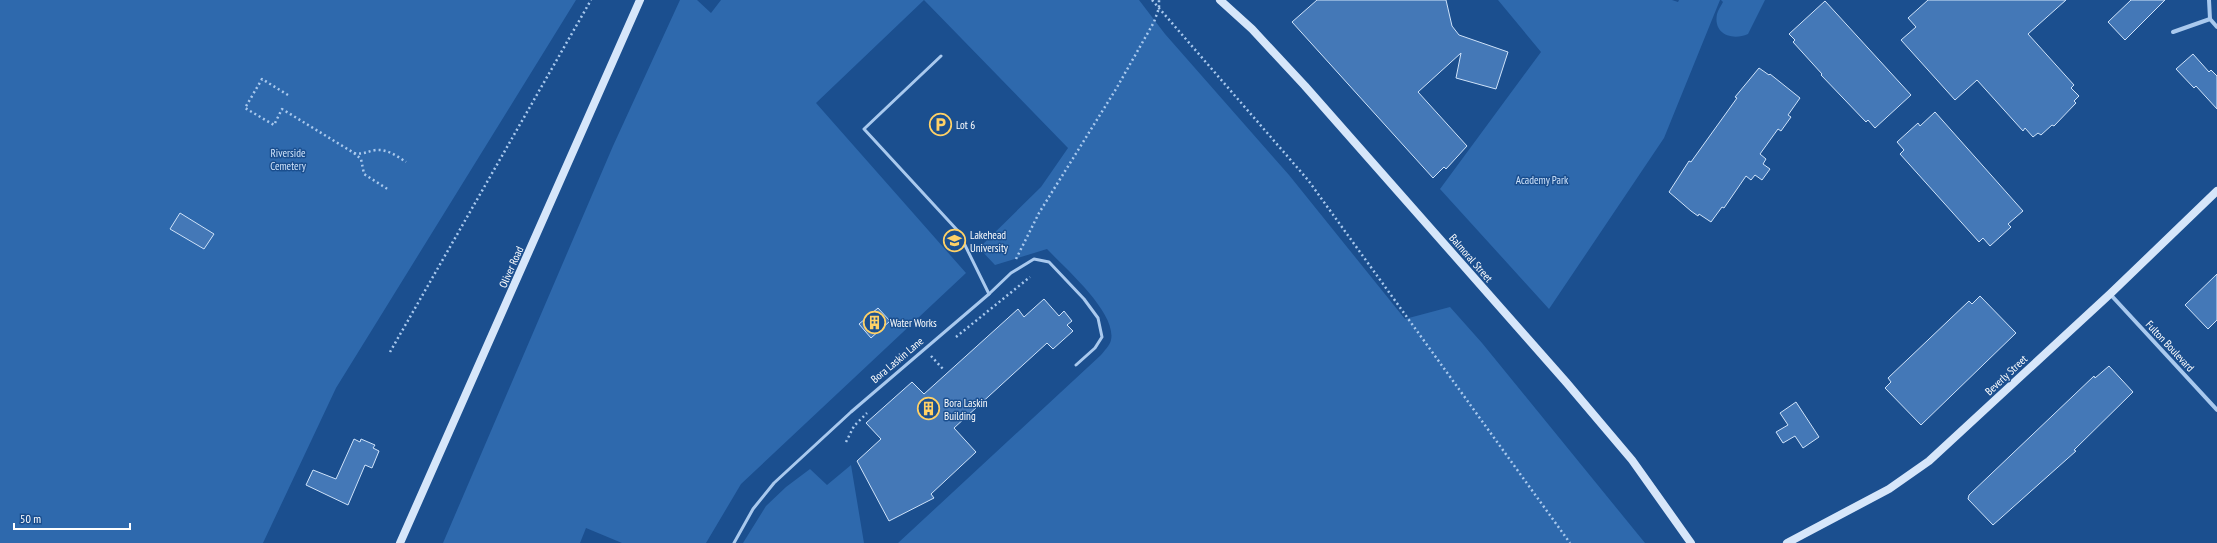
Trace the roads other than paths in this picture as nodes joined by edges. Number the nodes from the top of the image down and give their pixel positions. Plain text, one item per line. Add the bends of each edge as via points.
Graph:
1 (640, 0) edge
2 (1220, 0) edge
3 (2209, 0) edge
4 (2210, 19) junction
5 (2217, 27) edge
6 (2173, 32) dead end
7 (941, 56) dead end
8 (2217, 191) edge
9 (989, 294) junction
10 (2110, 294) junction
11 (1076, 366) dead end
12 (2217, 410) edge
13 (400, 543) edge
14 (734, 543) edge
15 (1690, 543) edge
16 (1787, 543) edge

1 - 13 main road, Oliver Road
2 - 15 main road, Balmoral Street via 1252,29 1300,81 1566,382 1632,460
3 - 4 street
4 - 5 street
4 - 6 street
7 - 9 lane via 864,129 958,231
8 - 10 main road, Beverly Street
9 - 11 lane, Bora Laskin Lane via 1011,273 1034,259 1049,262 1098,318 1102,337 1095,348
9 - 14 lane, Bora Laskin Lane via 851,412 774,483 753,509
10 - 12 street, Fulton Boulevard
10 - 16 main road, Beverly Street via 1929,462 1889,489

